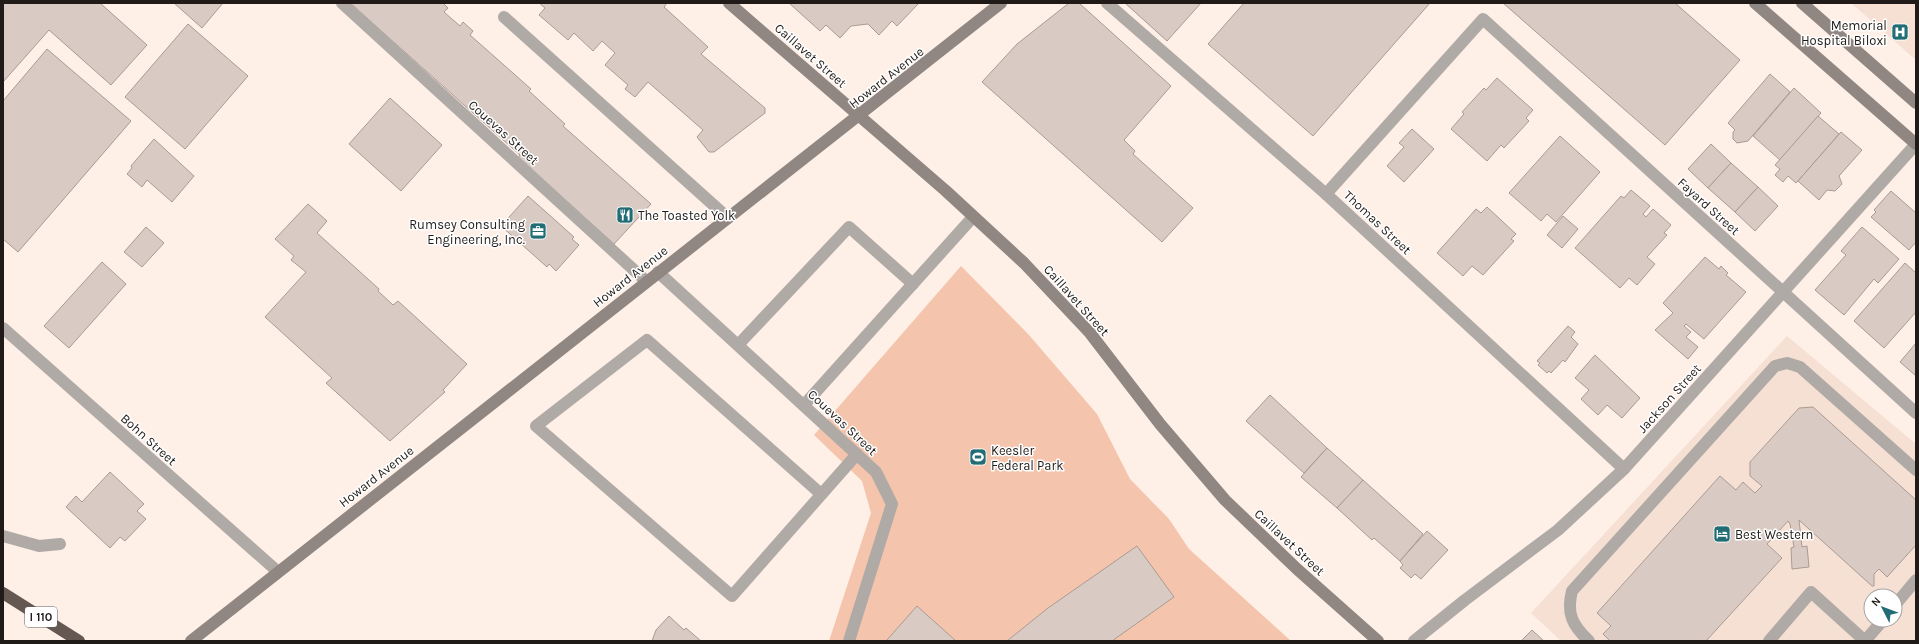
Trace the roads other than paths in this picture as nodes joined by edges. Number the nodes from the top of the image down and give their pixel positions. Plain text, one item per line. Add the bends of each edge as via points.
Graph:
1 (342, 3) edge
2 (729, 3) edge
3 (1001, 3) edge
4 (1107, 3) edge
5 (1755, 3) edge
6 (1802, 3) edge
7 (504, 17) dead end
8 (1916, 103) edge
9 (860, 116) junction
10 (1916, 144) edge
11 (1326, 194) junction
12 (973, 216) junction
13 (728, 218) junction
14 (658, 272) junction
15 (646, 281) junction
16 (913, 284) junction
17 (1783, 291) junction
18 (3, 328) edge
19 (738, 345) junction
20 (804, 405) junction
21 (1916, 413) edge
22 (857, 454) junction
23 (1624, 469) junction
24 (1916, 470) edge
25 (821, 494) junction
26 (3, 536) edge
27 (60, 544) dead end
28 (277, 572) junction
29 (1916, 580) edge
30 (3, 593) edge
31 (1903, 596) edge
32 (1876, 628) edge
33 (79, 641) edge
34 (191, 641) edge
35 (849, 641) edge
36 (1378, 641) edge
37 (1414, 641) edge
38 (1590, 641) edge
39 (1769, 641) edge
40 (1865, 641) edge

1 - 15 street, Couevas Street
2 - 9 main road, Caillavet Street
3 - 9 main road, Howard Avenue
4 - 11 street, Thomas Street
5 - 10 main road
6 - 8 main road
7 - 13 street
9 - 12 main road, Caillavet Street
9 - 13 main road, Howard Avenue
10 - 17 street, Jackson Street
11 - 17 street, Fayard Street via 1484,19
11 - 23 street, Thomas Street
12 - 16 street
12 - 36 main road, Caillavet Street via 1024,263 1090,333 1160,424 1225,500
13 - 14 main road, Howard Avenue
14 - 15 main road, Howard Avenue
14 - 19 street, Couevas Street
15 - 28 main road, Howard Avenue
16 - 19 street via 849,227
16 - 20 street
17 - 21 street, Fayard Street
17 - 23 street, Jackson Street
18 - 28 street, Bohn Street
19 - 20 street, Couevas Street
20 - 22 street, Couevas Street
22 - 25 street
22 - 35 street, Couevas Street via 876,472 892,504
23 - 37 street, Jackson Street via 1558,530
24 - 38 street via 1800,367 1787,363 1775,366 1572,591 1568,605 1572,619 1579,632
25 - 25 street via 732,596 536,426 647,340
26 - 27 street via 40,546
28 - 34 main road, Howard Avenue
29 - 31 street
30 - 33 highway, I 110
32 - 40 street
39 - 40 street via 1811,592

